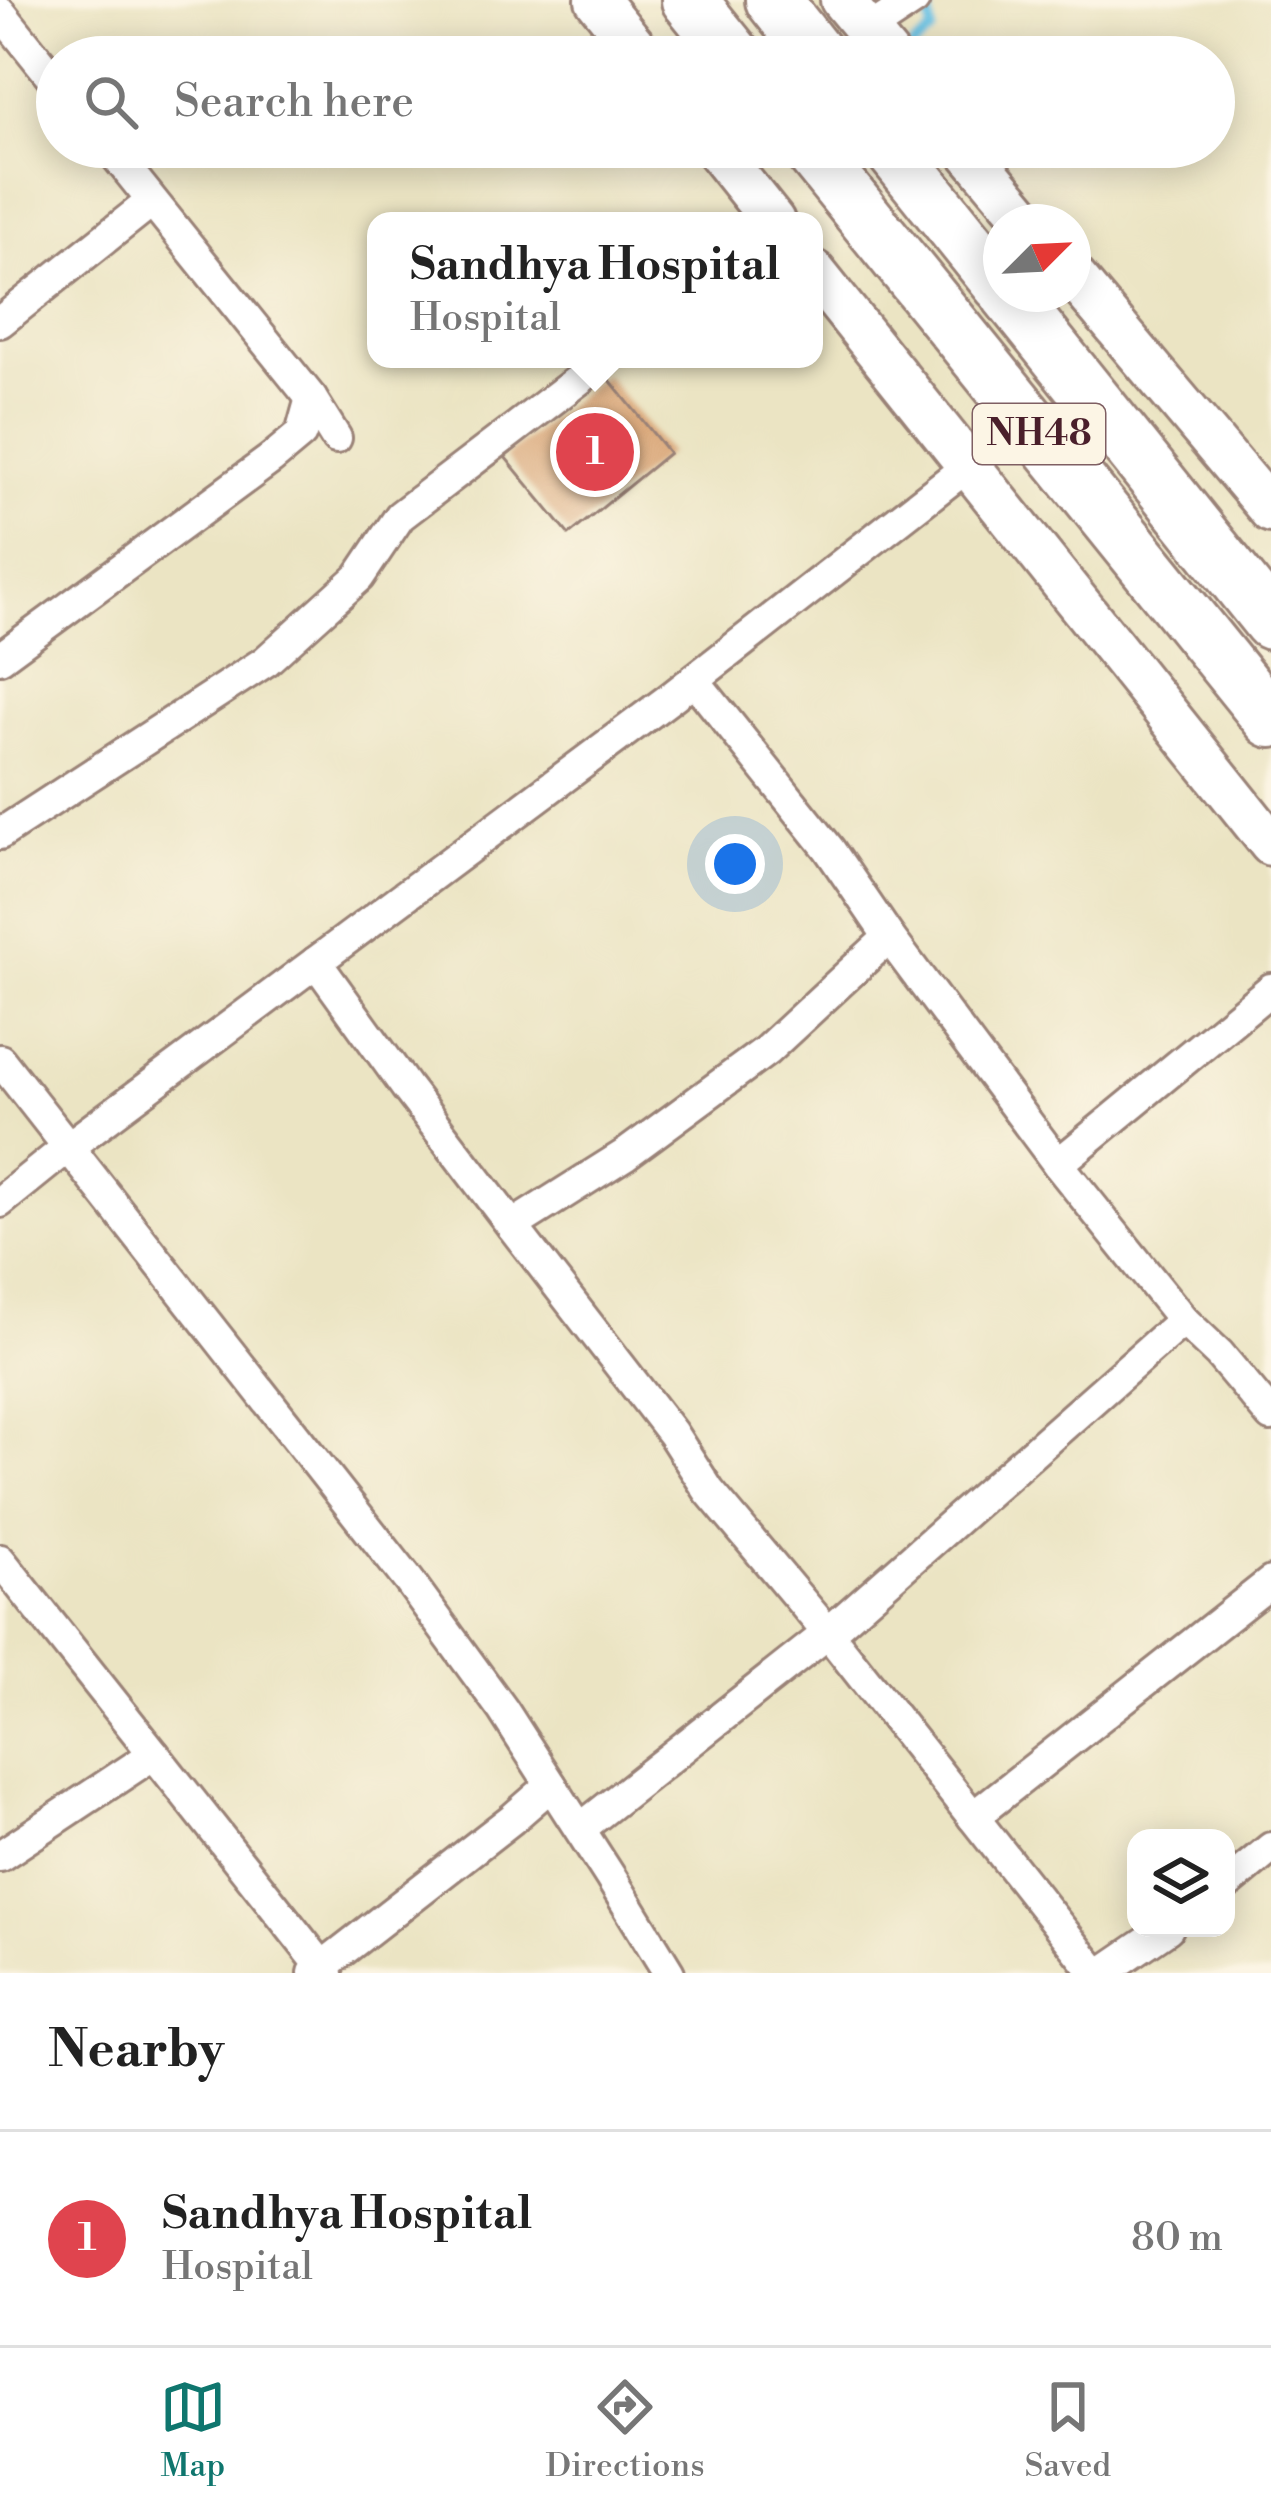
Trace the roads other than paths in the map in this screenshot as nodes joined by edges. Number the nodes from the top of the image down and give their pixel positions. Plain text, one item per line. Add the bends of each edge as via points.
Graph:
1 (597, 0) edge
2 (689, 0) edge
3 (773, 0) edge
4 (914, 0) edge
5 (0, 12) edge
6 (866, 29) edge
7 (626, 36) edge
8 (718, 36) edge
9 (801, 36) edge
10 (36, 57) edge
11 (126, 168) edge
12 (731, 168) edge
13 (825, 168) edge
14 (907, 168) edge
15 (983, 168) edge
16 (152, 201) junction
17 (1013, 204) edge
18 (766, 212) edge
19 (983, 263) edge
20 (823, 283) edge
21 (1091, 297) edge
22 (1022, 312) edge
23 (0, 322) edge
24 (594, 368) edge
25 (311, 398) junction
26 (336, 438) dead end
27 (968, 466) junction
28 (1271, 511) edge
29 (1271, 622) edge
30 (0, 658) edge
31 (694, 680) junction
32 (1271, 720) edge
33 (0, 834) edge
34 (1271, 844) edge
35 (889, 938) junction
36 (316, 962) junction
37 (1271, 989) edge
38 (0, 1060) edge
39 (68, 1147) junction
40 (1058, 1164) junction
41 (0, 1202) edge
42 (512, 1226) junction
43 (1183, 1320) junction
44 (1271, 1416) edge
45 (0, 1560) edge
46 (1271, 1582) edge
47 (828, 1633) junction
48 (154, 1754) junction
49 (551, 1785) junction
50 (973, 1817) junction
51 (580, 1829) junction
52 (1271, 1849) edge
53 (0, 1856) edge
54 (1235, 1878) edge
55 (1154, 1937) edge
56 (321, 1971) edge
57 (669, 1973) edge
58 (1099, 1973) edge

1 - 7 main road
2 - 8 highway
3 - 9 highway
4 - 6 street
5 - 10 street
11 - 16 street
12 - 18 main road
13 - 32 highway, NH48
14 - 19 highway
15 - 17 main road
16 - 23 street
16 - 25 street
20 - 27 main road
21 - 28 main road
22 - 29 highway, NH48
24 - 33 street via 400,515 359,577 266,661
25 - 26 street
25 - 30 street via 301,434
27 - 31 street
27 - 34 main road
31 - 35 street
31 - 36 street
35 - 40 street
35 - 42 street via 766,1051
36 - 39 street
36 - 42 street
37 - 40 street
38 - 39 street
39 - 41 street
39 - 49 street via 409,1581
40 - 43 street
42 - 47 street via 709,1490
43 - 44 street
43 - 47 street
45 - 48 street
46 - 50 street
47 - 50 street
47 - 51 street
48 - 53 street
48 - 56 street
49 - 51 street
49 - 56 street
50 - 58 street
51 - 57 street
52 - 54 street
55 - 58 street

